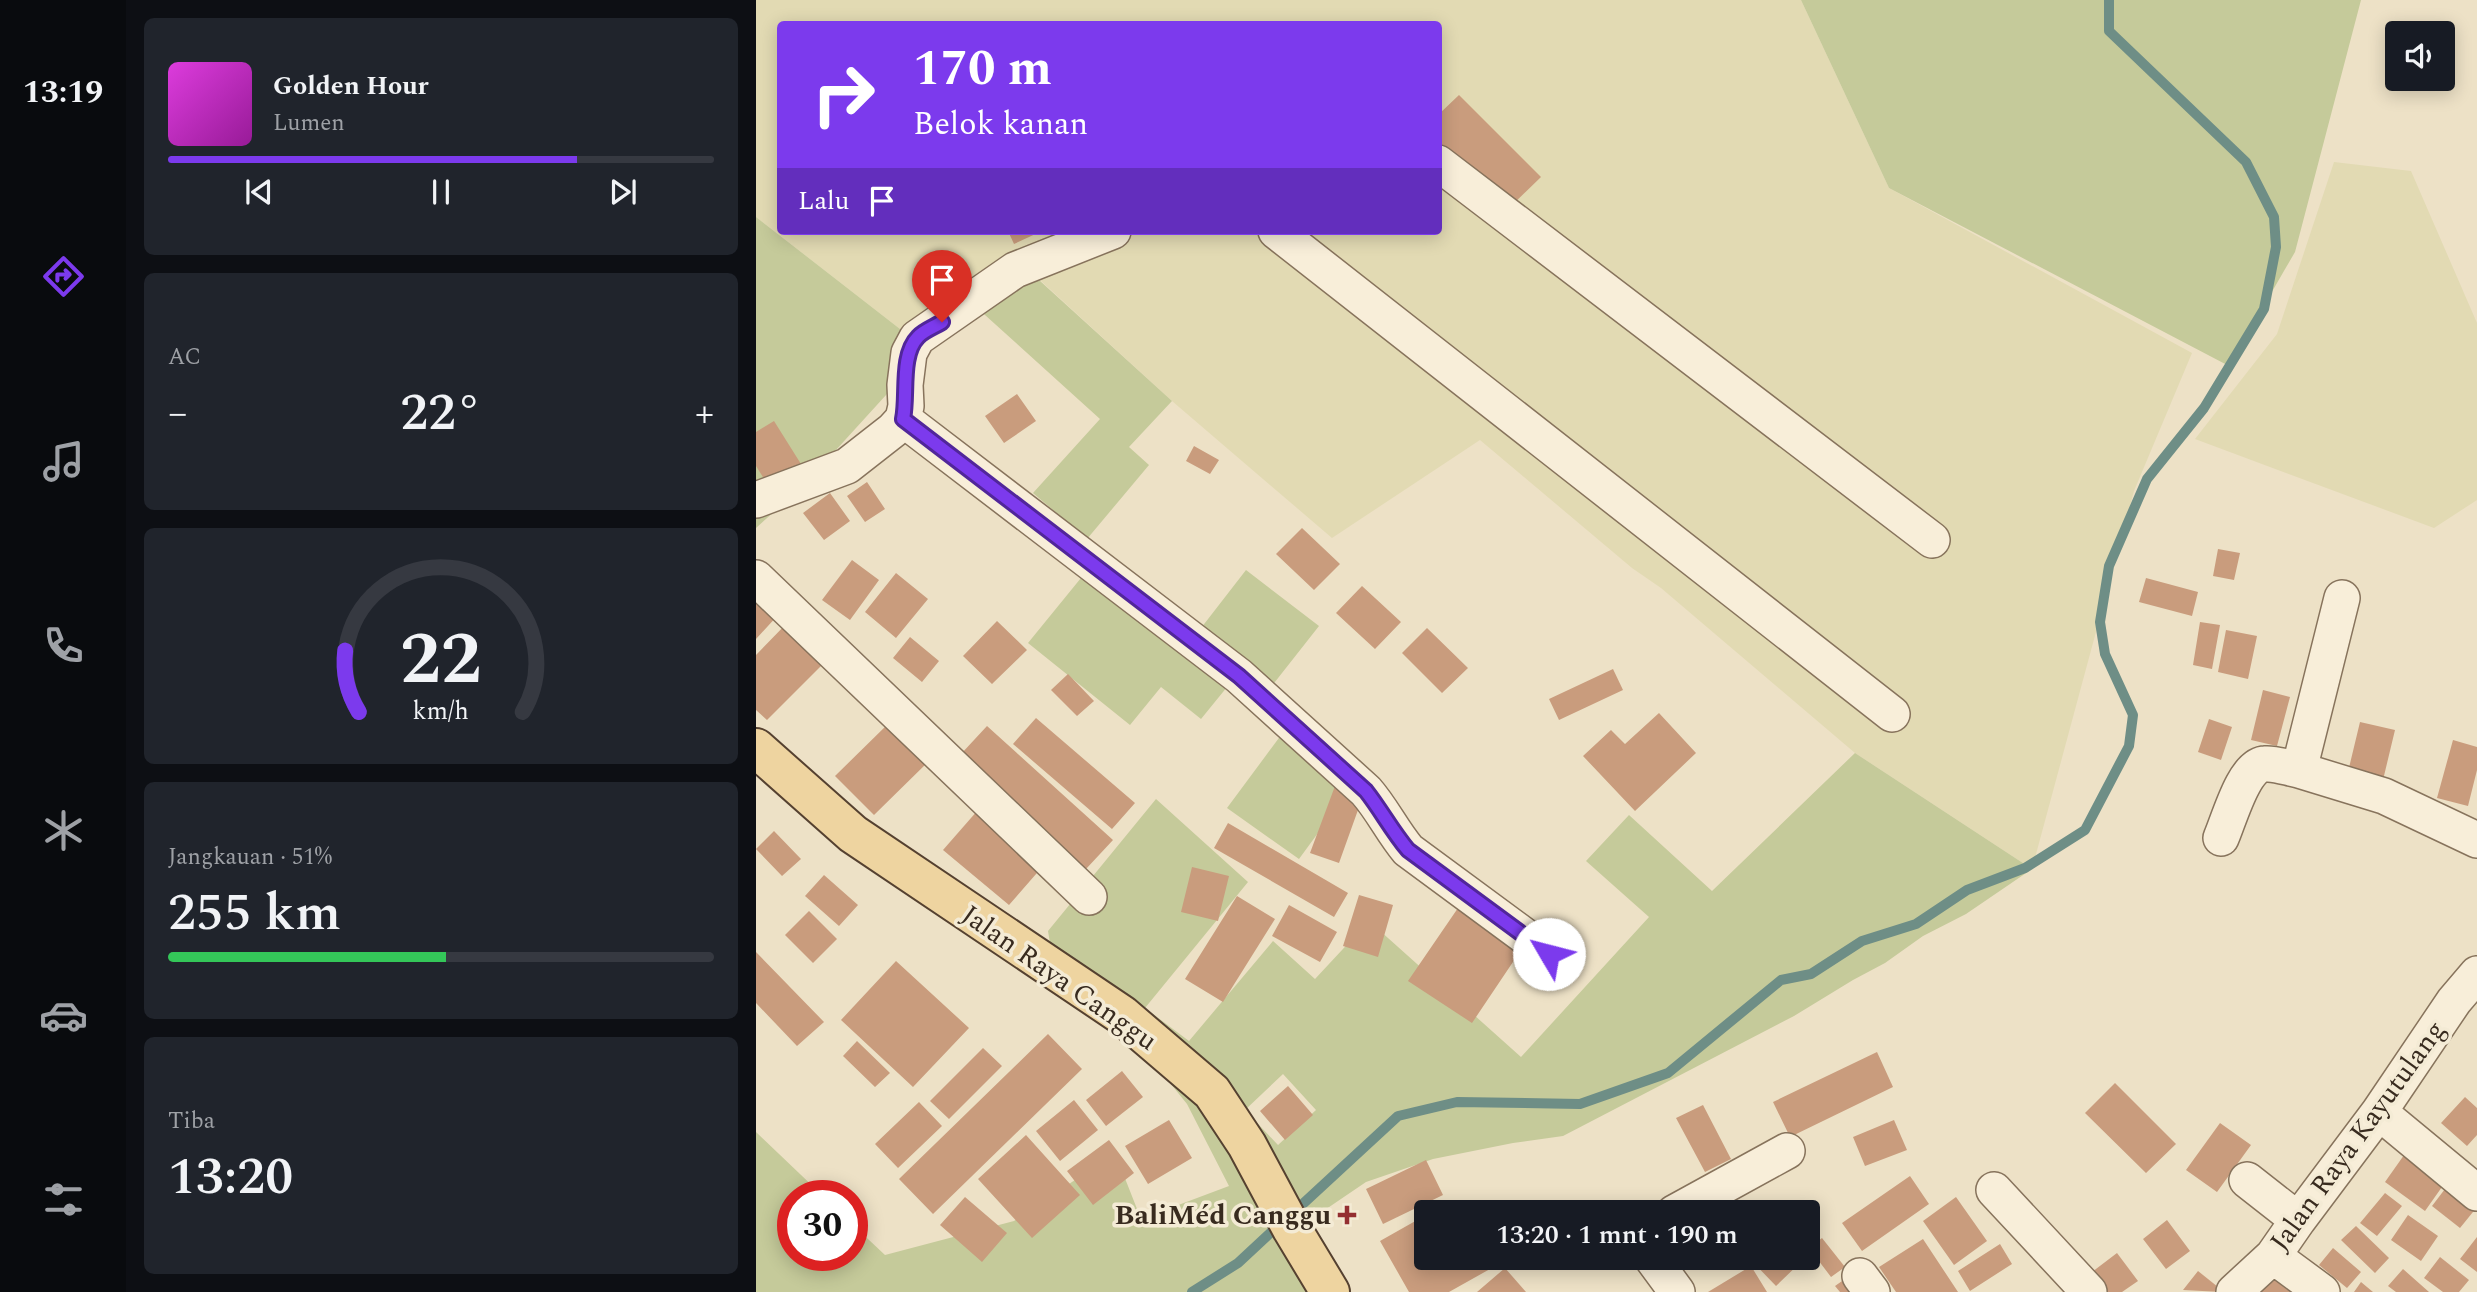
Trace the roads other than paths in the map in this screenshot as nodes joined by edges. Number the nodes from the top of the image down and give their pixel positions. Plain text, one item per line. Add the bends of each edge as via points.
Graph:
1 (1442, 166) edge
2 (1103, 235) edge
3 (1281, 235) edge
4 (903, 419) junction
5 (756, 500) edge
6 (1932, 540) dead end
7 (756, 578) edge
8 (2343, 598) dead end
9 (1892, 714) dead end
10 (756, 748) edge
11 (2299, 771) junction
12 (2221, 838) dead end
13 (2477, 840) edge
14 (1089, 897) dead end
15 (1549, 954) dead end
16 (2477, 974) edge
17 (2466, 1008) edge
18 (2379, 1112) junction
19 (1787, 1151) dead end
20 (2247, 1180) dead end
21 (1994, 1190) dead end
22 (2477, 1193) edge
23 (1698, 1200) edge
24 (2298, 1220) junction
25 (2273, 1256) junction
26 (1660, 1270) edge
27 (1330, 1292) edge
28 (1677, 1292) edge
29 (2088, 1292) edge
30 (2234, 1292) edge
31 (2322, 1292) edge

1 - 6 street
2 - 4 street via 1015,270 917,338 909,353
3 - 9 street
4 - 5 street via 847,466
4 - 15 street via 1239,676 1366,791 1408,850
7 - 14 street
8 - 11 street
10 - 27 main road, Jalan Raya Canggu via 853,835 1122,1015 1212,1092 1247,1144
11 - 12 street via 2264,764 2253,768
11 - 13 street via 2384,796
16 - 17 street, Jalan Raya Kayutulang
17 - 18 street, Jalan Raya Kayutulang
18 - 22 street
18 - 24 street, Jalan Raya Kayutulang
19 - 23 street
20 - 24 street
21 - 29 street
24 - 25 street, Jalan Raya Kayutulang
25 - 30 street, Jalan Raya Kayutulang
25 - 31 street
26 - 28 street

